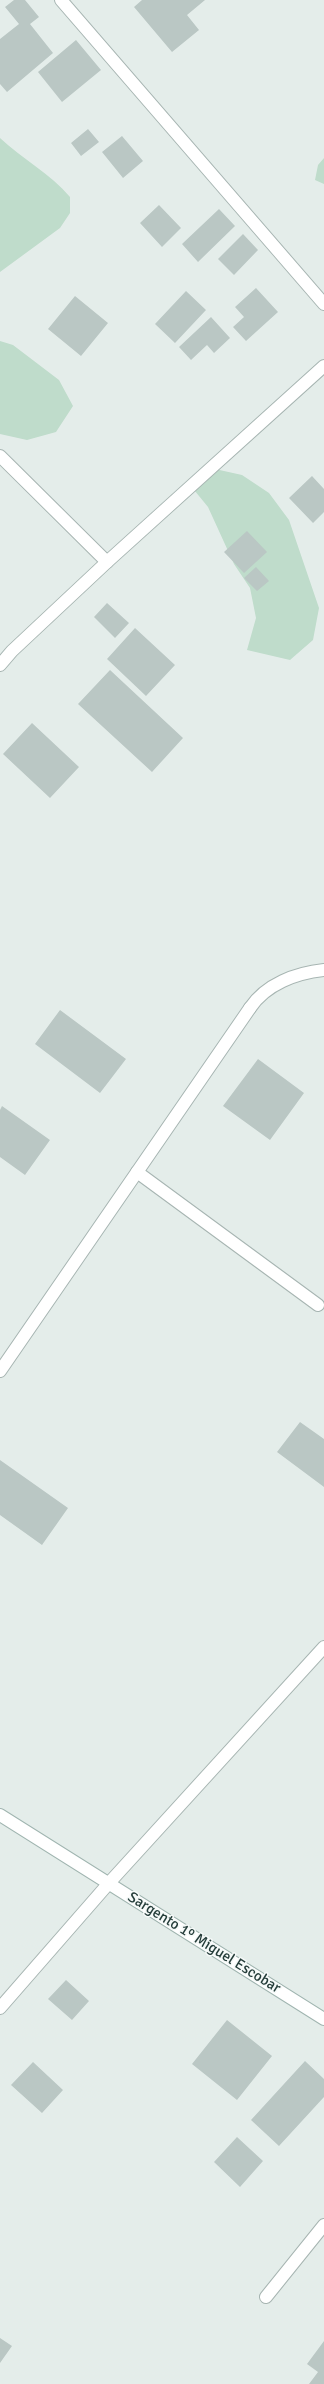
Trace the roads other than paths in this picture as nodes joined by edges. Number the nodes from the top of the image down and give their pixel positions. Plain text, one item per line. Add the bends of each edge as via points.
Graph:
1 (61, 0) edge
2 (324, 304) edge
3 (324, 366) edge
4 (0, 456) edge
5 (106, 562) junction
6 (0, 665) edge
7 (324, 970) edge
8 (137, 1172) junction
9 (318, 1304) dead end
10 (0, 1372) edge
11 (324, 1647) edge
12 (0, 1815) edge
13 (109, 1883) junction
14 (0, 2008) edge
15 (324, 2019) edge
16 (324, 2225) edge
17 (266, 2297) dead end

1 - 2 street
3 - 5 street
4 - 5 street
5 - 6 street
7 - 8 street via 309,971 284,980 258,996
8 - 9 street
8 - 10 street
11 - 13 street
12 - 13 street, Sargento 1º Miguel Escobar
13 - 14 street
13 - 15 street, Sargento 1º Miguel Escobar
16 - 17 street

